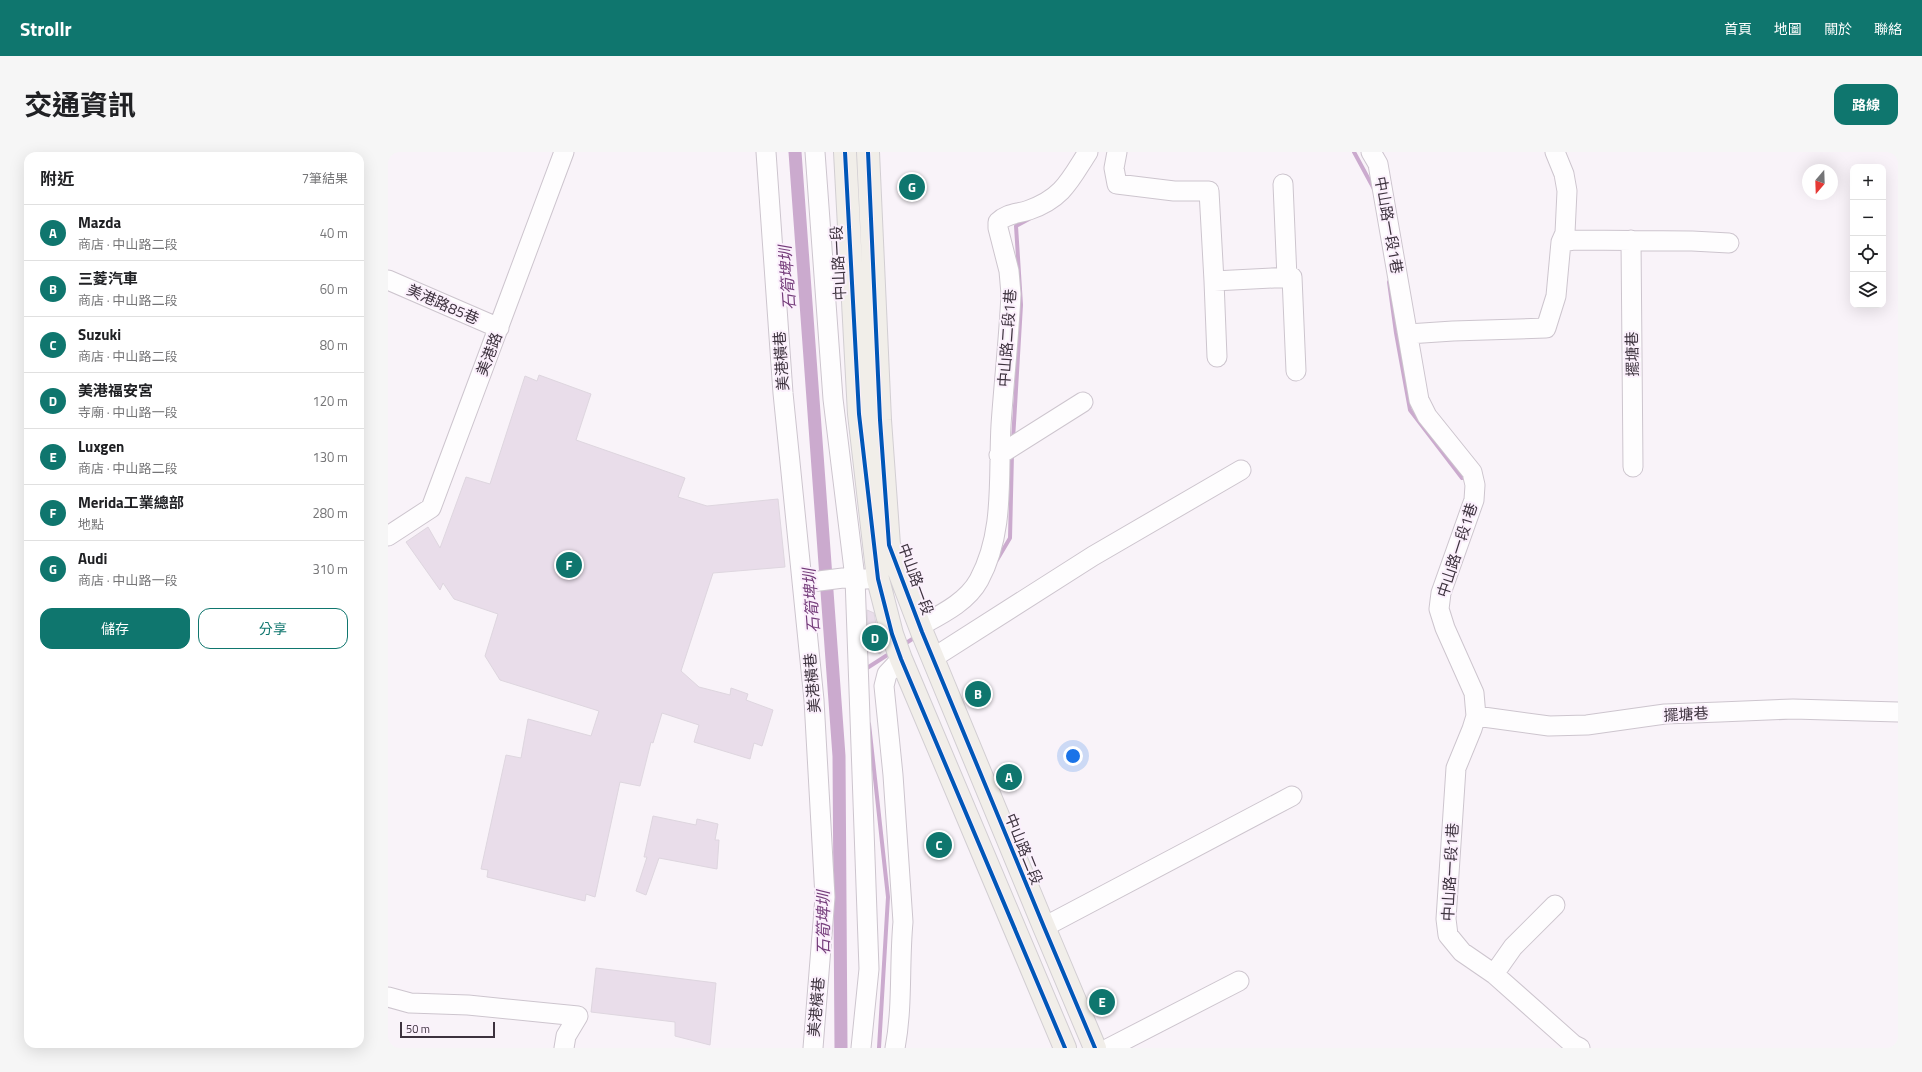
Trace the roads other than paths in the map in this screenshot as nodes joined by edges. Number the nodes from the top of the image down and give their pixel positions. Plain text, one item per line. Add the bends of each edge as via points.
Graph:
1 (564, 152) edge
2 (766, 152) edge
3 (816, 152) edge
4 (845, 152) edge
5 (868, 152) edge
6 (1088, 152) edge
7 (1117, 152) edge
8 (1371, 152) edge
9 (1555, 152) edge
10 (1283, 184) dead end
11 (1631, 240) junction
12 (1561, 242) junction
13 (1729, 242) dead end
14 (1287, 278) junction
15 (388, 280) edge
16 (1214, 281) junction
17 (499, 328) junction
18 (1408, 334) junction
19 (1217, 357) dead end
20 (1296, 371) dead end
21 (1083, 402) dead end
22 (999, 455) junction
23 (1634, 468) dead end
24 (1242, 470) dead end
25 (388, 536) edge
26 (849, 578) junction
27 (878, 579) junction
28 (803, 583) junction
29 (921, 629) junction
30 (933, 658) junction
31 (902, 659) junction
32 (1898, 712) edge
33 (1476, 716) junction
34 (1292, 796) dead end
35 (1555, 905) dead end
36 (1044, 928) junction
37 (1494, 974) junction
38 (1239, 981) dead end
39 (388, 997) edge
40 (1575, 1047) edge
41 (564, 1048) edge
42 (813, 1048) edge
43 (861, 1048) edge
44 (895, 1048) edge
45 (1065, 1048) edge
46 (1095, 1048) edge
47 (1109, 1048) edge

1 - 17 street, 美港路
2 - 28 street, 美港橫巷 via 783,393
3 - 26 street via 833,400
4 - 27 main road, 中山路一段 via 859,414
5 - 29 main road, 中山路一段 via 880,420 890,545
6 - 22 street, 中山路二段1巷 via 1060,193 1041,205 1003,216 998,222 1009,271 1011,294
7 - 16 street via 1114,168 1117,184 1174,191 1209,191
8 - 18 street, 中山路一段1巷 via 1378,164
9 - 12 street via 1564,174 1567,191 1565,233
10 - 14 street
11 - 12 street
11 - 13 street
11 - 23 street, 擺塘巷
12 - 18 street via 1556,296 1546,328 1453,330
14 - 16 street
14 - 20 street via 1292,277
15 - 17 street, 美港路85巷
16 - 19 street
17 - 25 street, 美港路 via 431,508
18 - 33 street, 中山路一段1巷 via 1419,400 1427,416 1472,472 1475,485 1474,500 1441,593 1439,609 1474,693
21 - 22 street
22 - 29 street, 中山路二段1巷 via 997,528 989,559 978,581 961,601
24 - 30 street via 1093,556
26 - 27 street
26 - 28 street
26 - 43 street via 869,969
27 - 31 main road, 中山路一段 via 892,634
28 - 42 street, 美港橫巷 via 814,700 825,897
29 - 30 main road, 中山路一段
30 - 36 main road, 中山路二段
31 - 44 street via 887,674 884,686 894,775 903,922 900,1022
31 - 45 main road
32 - 33 street, 擺塘巷 via 1793,709 1666,714 1587,725 1549,726
33 - 37 street, 中山路一段1巷 via 1456,768 1446,919 1448,935 1462,952
34 - 36 street
35 - 37 street via 1514,948
36 - 46 main road, 中山路二段
37 - 40 street, 中山路一段1巷
38 - 47 street
39 - 41 street via 410,1003 468,1005 578,1016 566,1036

